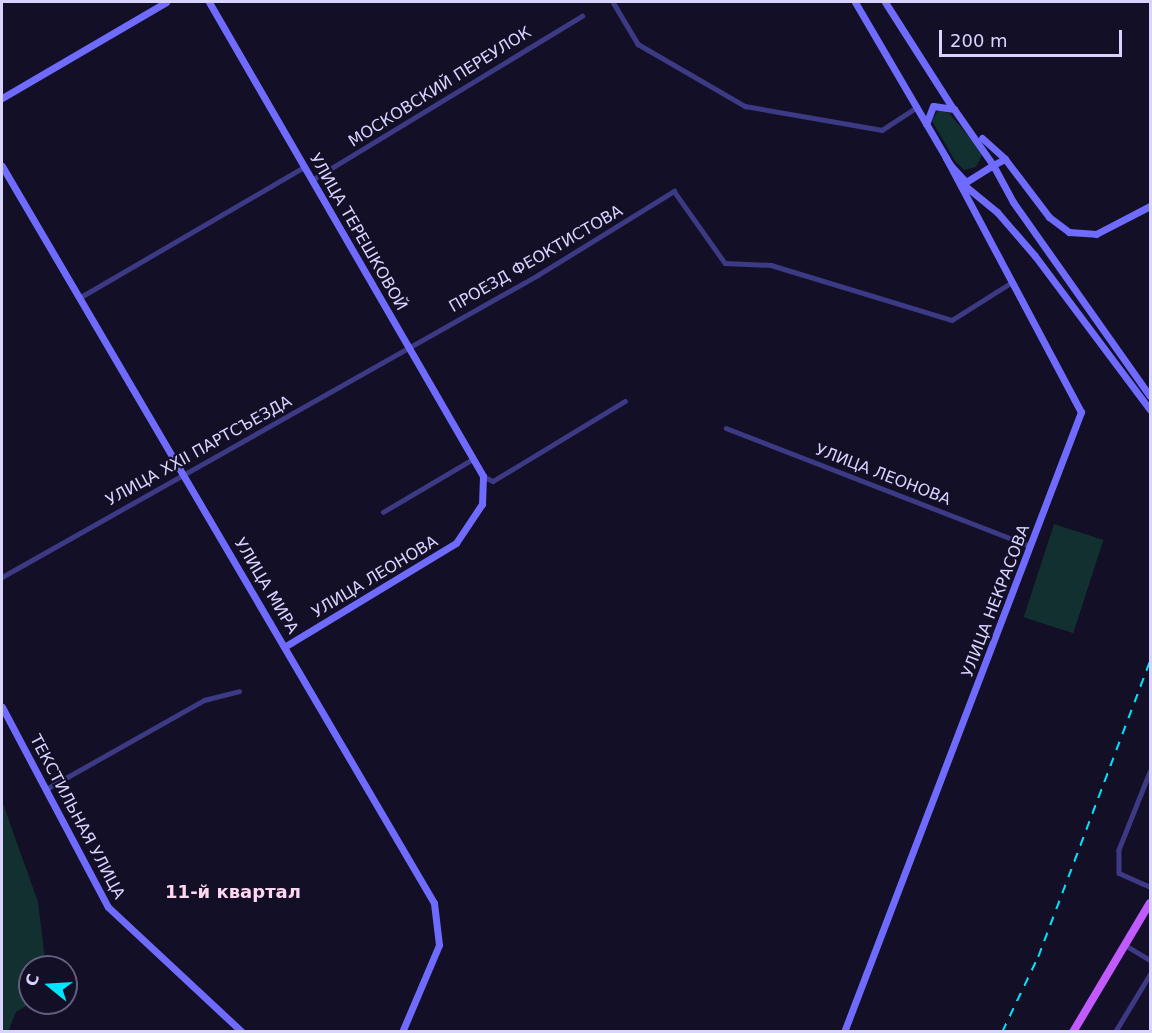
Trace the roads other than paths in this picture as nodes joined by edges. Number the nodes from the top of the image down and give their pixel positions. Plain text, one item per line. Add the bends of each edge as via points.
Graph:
1 (166, 2) edge
2 (209, 2) edge
3 (613, 2) edge
4 (855, 2) edge
5 (885, 2) edge
6 (582, 16) dead end
7 (2, 98) edge
8 (917, 107) junction
9 (954, 109) junction
10 (926, 124) junction
11 (973, 130) junction
12 (946, 158) junction
13 (1005, 159) junction
14 (993, 165) junction
15 (2, 166) edge
16 (304, 167) junction
17 (312, 180) junction
18 (966, 182) junction
19 (962, 193) junction
20 (1150, 206) edge
21 (1012, 282) junction
22 (79, 298) junction
23 (408, 346) junction
24 (1150, 396) edge
25 (625, 401) dead end
26 (1150, 411) edge
27 (726, 428) dead end
28 (473, 459) junction
29 (182, 474) junction
30 (483, 476) junction
31 (383, 512) dead end
32 (1030, 546) junction
33 (2, 577) edge
34 (286, 646) junction
35 (239, 691) dead end
36 (2, 707) edge
37 (1150, 772) edge
38 (48, 788) junction
39 (1150, 886) edge
40 (1150, 903) edge
41 (1125, 945) junction
42 (1150, 960) edge
43 (1150, 974) edge
44 (242, 1032) edge
45 (402, 1032) edge
46 (844, 1032) edge
47 (1073, 1032) edge
48 (1115, 1032) edge

1 - 7 street
2 - 16 street, УЛИЦА ТЕРЕШКОВОЙ
3 - 8 street via 638,44 745,106 882,130
4 - 8 street
5 - 9 street
6 - 17 street, МОСКОВСКИЙ ПЕРЕУЛОК
8 - 10 street
9 - 10 street via 933,106
9 - 11 street
10 - 12 street
11 - 13 street
11 - 14 street
12 - 18 street
12 - 19 street, УЛИЦА НЕКРАСОВА
13 - 14 street
13 - 20 street via 1049,217 1070,231 1096,234
14 - 18 street
14 - 24 street via 1044,250
15 - 22 street, УЛИЦА МИРА
16 - 17 street, УЛИЦА ТЕРЕШКОВОЙ
16 - 22 street
17 - 23 street, УЛИЦА ТЕРЕШКОВОЙ
18 - 19 street
18 - 26 street via 1035,256
19 - 21 street, УЛИЦА НЕКРАСОВА
21 - 23 street, ПРОЕЗД ФЕОКТИСТОВА via 952,320 771,265 725,263 674,190 538,275
21 - 32 street, УЛИЦА НЕКРАСОВА via 1081,412
22 - 29 street, УЛИЦА МИРА
23 - 28 street, УЛИЦА ТЕРЕШКОВОЙ
23 - 29 street, УЛИЦА XXII ПАРТСЪЕЗДА
25 - 30 street via 493,481
27 - 32 street, УЛИЦА ЛЕОНОВА
28 - 30 street, УЛИЦА ТЕРЕШКОВОЙ
28 - 31 street
29 - 33 street, УЛИЦА XXII ПАРТСЪЕЗДА
29 - 34 street, УЛИЦА МИРА
30 - 34 street, УЛИЦА ЛЕОНОВА via 482,504 456,543
32 - 46 street, УЛИЦА НЕКРАСОВА
34 - 45 street, УЛИЦА МИРА via 434,903 440,922 434,964
35 - 38 street via 204,700
36 - 38 street, ТЕКСТИЛЬНАЯ УЛИЦА
37 - 39 street via 1119,850 1119,873
38 - 44 street, ТЕКСТИЛЬНАЯ УЛИЦА via 108,907
40 - 41 main road
41 - 42 street
41 - 47 main road
43 - 48 street

